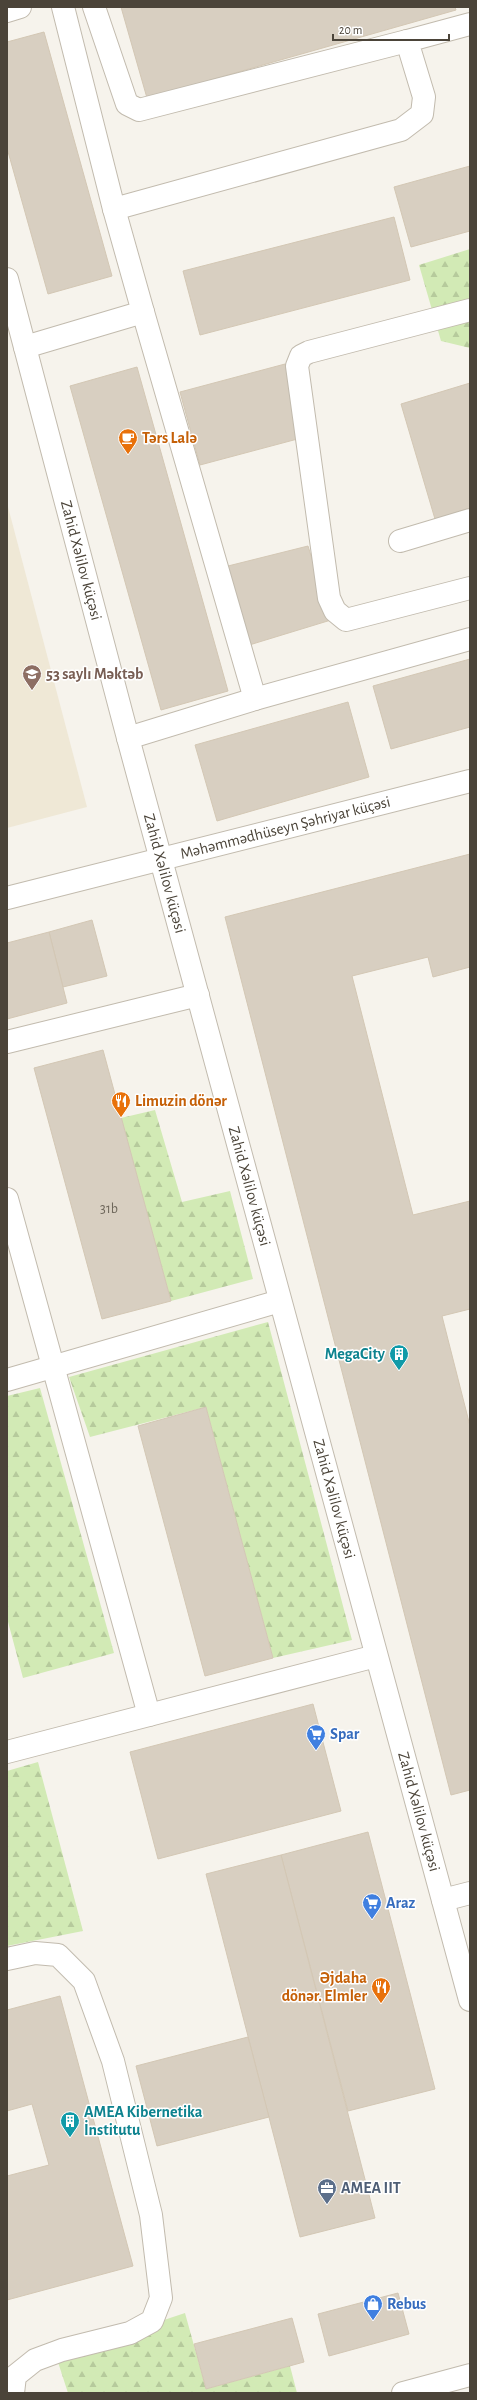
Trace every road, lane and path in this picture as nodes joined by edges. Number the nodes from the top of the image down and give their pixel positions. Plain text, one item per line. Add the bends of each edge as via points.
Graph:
1 (20, 7) edge
2 (63, 7) edge
3 (94, 7) edge
4 (7, 11) edge
5 (470, 24) edge
6 (407, 41) junction
7 (114, 208) junction
8 (7, 278) edge
9 (470, 310) edge
10 (143, 312) junction
11 (25, 347) junction
12 (470, 520) edge
13 (400, 541) dead end
14 (470, 588) edge
15 (470, 639) edge
16 (255, 699) junction
17 (128, 738) junction
18 (470, 781) edge
19 (162, 859) junction
20 (7, 898) edge
21 (198, 995) junction
22 (7, 1042) edge
23 (7, 1199) edge
24 (280, 1301) junction
25 (52, 1366) junction
26 (7, 1380) edge
27 (376, 1656) junction
28 (149, 1715) junction
29 (7, 1752) edge
30 (470, 1893) edge
31 (443, 1900) junction
32 (7, 1959) edge
33 (470, 2000) edge
34 (470, 2375) edge
35 (13, 2393) edge
36 (403, 2393) edge

1 - 4 street
2 - 7 street
3 - 6 street via 127,104 139,110
5 - 6 street
6 - 7 street via 424,97 422,114 401,130
7 - 10 street
8 - 11 street, Zahid Xəlilov küçəsi
9 - 14 street via 309,352 301,356 297,366 329,598 335,611 346,620
10 - 11 street
10 - 16 street
11 - 17 street, Zahid Xəlilov küçəsi
12 - 13 street
15 - 16 street
16 - 17 street
17 - 19 street, Zahid Xəlilov küçəsi
18 - 19 street, Məhəmmədhüseyn Şəhriyar küçəsi
19 - 20 street, Məhəmmədhüseyn Şəhriyar küçəsi
19 - 21 street, Zahid Xəlilov küçəsi
21 - 22 street
21 - 24 street, Zahid Xəlilov küçəsi
23 - 25 street
24 - 25 street
24 - 27 street, Zahid Xəlilov küçəsi
25 - 26 street
25 - 28 street
27 - 28 street
27 - 31 street, Zahid Xəlilov küçəsi
28 - 29 street
30 - 31 street
31 - 33 street, Zahid Xəlilov küçəsi
32 - 35 street via 35,1953 58,1956 84,1981 113,2061 152,2215 160,2298 152,2321 130,2333 62,2350 35,2360 15,2376
34 - 36 street

